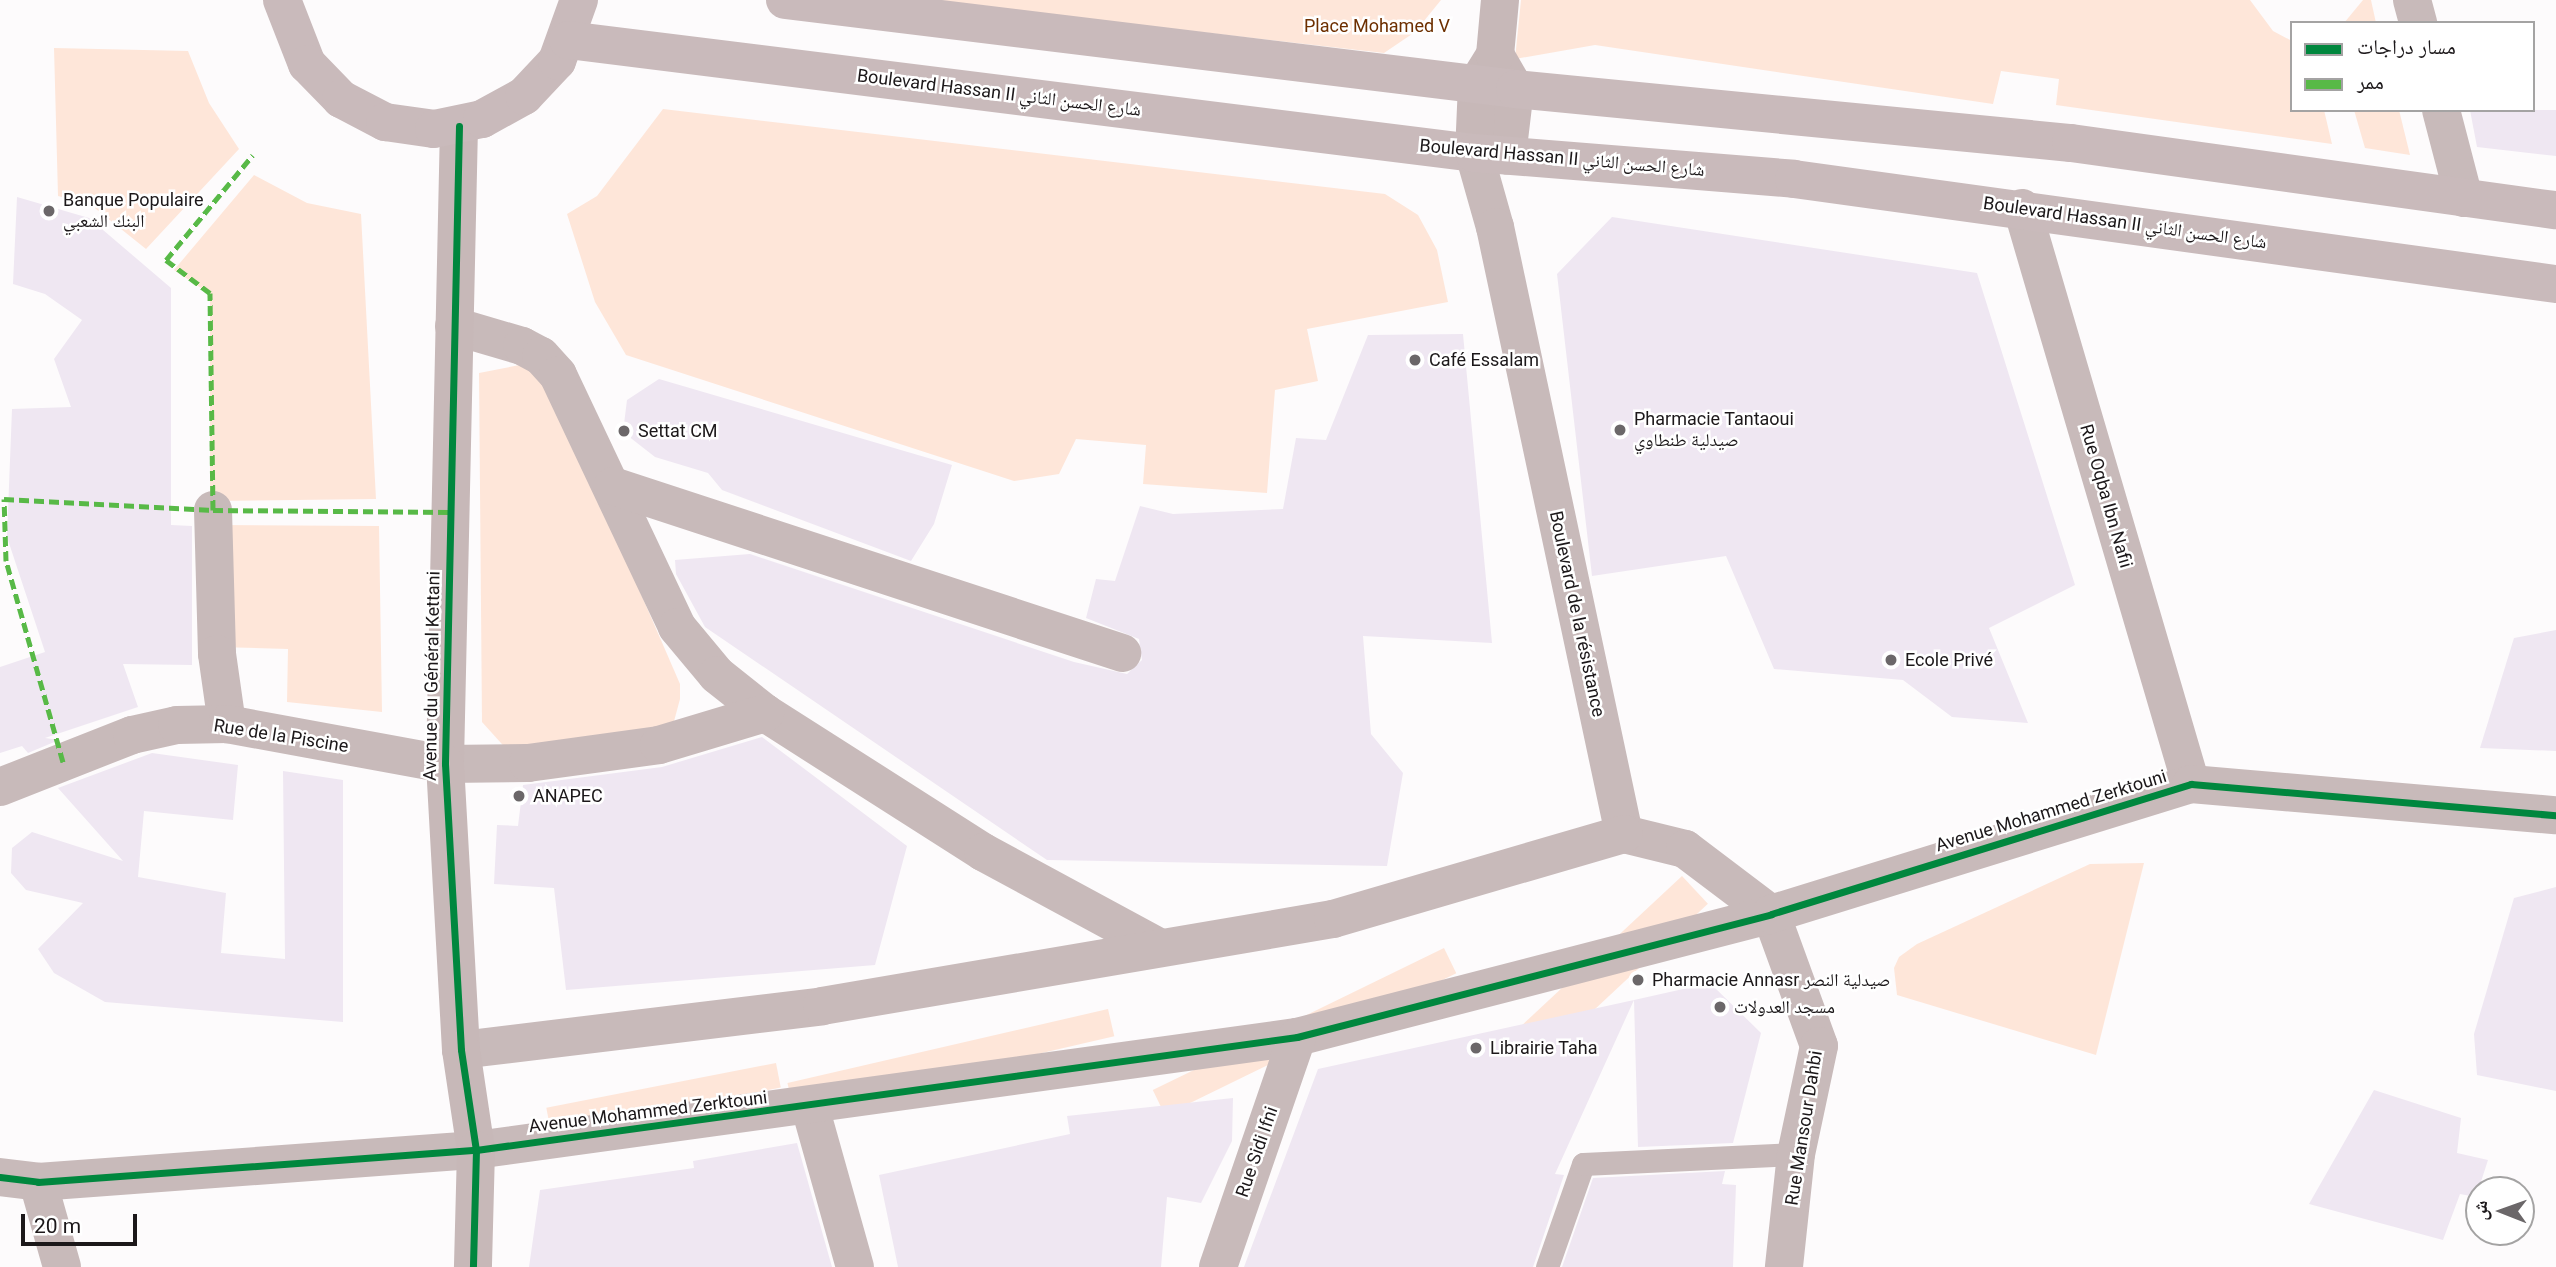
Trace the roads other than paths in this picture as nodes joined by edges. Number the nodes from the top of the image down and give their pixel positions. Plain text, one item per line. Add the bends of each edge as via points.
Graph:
1 (282, 0) edge
2 (579, 0) edge
3 (785, 0) edge
4 (1500, 0) edge
5 (2412, 0) edge
6 (2417, 21) edge
7 (568, 40) junction
8 (1486, 69) junction
9 (1515, 89) junction
10 (2442, 112) edge
11 (459, 126) junction
12 (1491, 154) junction
13 (2465, 198) junction
14 (2022, 208) junction
15 (2556, 210) edge
16 (2556, 284) edge
17 (454, 326) junction
18 (614, 486) junction
19 (213, 510) dead end
20 (1122, 653) dead end
21 (765, 713) junction
22 (227, 724) junction
23 (445, 764) junction
24 (2191, 784) junction
25 (0, 787) edge
26 (2556, 815) edge
27 (1624, 834) junction
28 (1771, 914) junction
29 (1157, 946) junction
30 (1297, 1037) junction
31 (461, 1050) junction
32 (810, 1107) junction
33 (476, 1150) junction
34 (1796, 1154) junction
35 (0, 1177) edge
36 (38, 1182) junction
37 (62, 1267) edge
38 (473, 1267) edge
39 (855, 1267) edge
40 (1218, 1267) edge
41 (1547, 1267) edge
42 (1784, 1267) edge

1 - 11 main road via 307,64 341,99 385,122
2 - 7 main road
3 - 8 main road
4 - 8 street, Boulevard de la résistance
5 - 6 street
7 - 11 main road via 524,96
7 - 12 main road, Boulevard Hassan II شارع الحسن الثاني
8 - 9 main road
8 - 12 street, Boulevard de la résistance
9 - 12 street, Boulevard de la résistance
9 - 13 main road via 2071,143
10 - 13 street
11 - 17 street, Avenue du Général Kettani
12 - 14 main road, Boulevard Hassan II شارع الحسن الثاني via 1794,179
12 - 27 street, Boulevard de la résistance via 1495,227
13 - 15 main road
14 - 16 main road, Boulevard Hassan II شارع الحسن الثاني
14 - 24 street, Rue Oqba Ibn Nafii
17 - 18 street via 541,356 558,375
17 - 23 street, Avenue du Général Kettani
18 - 20 street
18 - 21 street via 683,636 696,655
19 - 22 street via 217,654
21 - 23 street, Rue de la Piscine via 659,745 528,763
21 - 29 street via 983,852
22 - 23 street, Rue de la Piscine
22 - 25 street, Rue de la Piscine via 158,726
23 - 31 street, Avenue du Général Kettani
24 - 26 street, Avenue Mohammed Zerktouni
24 - 28 street, Avenue Mohammed Zerktouni
27 - 28 street via 1685,849
27 - 29 street via 1333,919
28 - 30 street, Avenue Mohammed Zerktouni
28 - 34 street, Rue Mansour Dahbi via 1819,1046
29 - 31 street via 822,1006
30 - 32 street, Avenue Mohammed Zerktouni
30 - 40 street, Rue Sidi Ifni
31 - 33 street, Avenue du Général Kettani
32 - 33 street, Avenue Mohammed Zerktouni
32 - 39 street
33 - 36 street, Avenue Mohammed Zerktouni
33 - 38 street, Avenue du Général Kettani
34 - 41 lane via 1583,1164
34 - 42 street, Rue Mansour Dahbi
35 - 36 street, Avenue Mohammed Zerktouni
36 - 37 street

